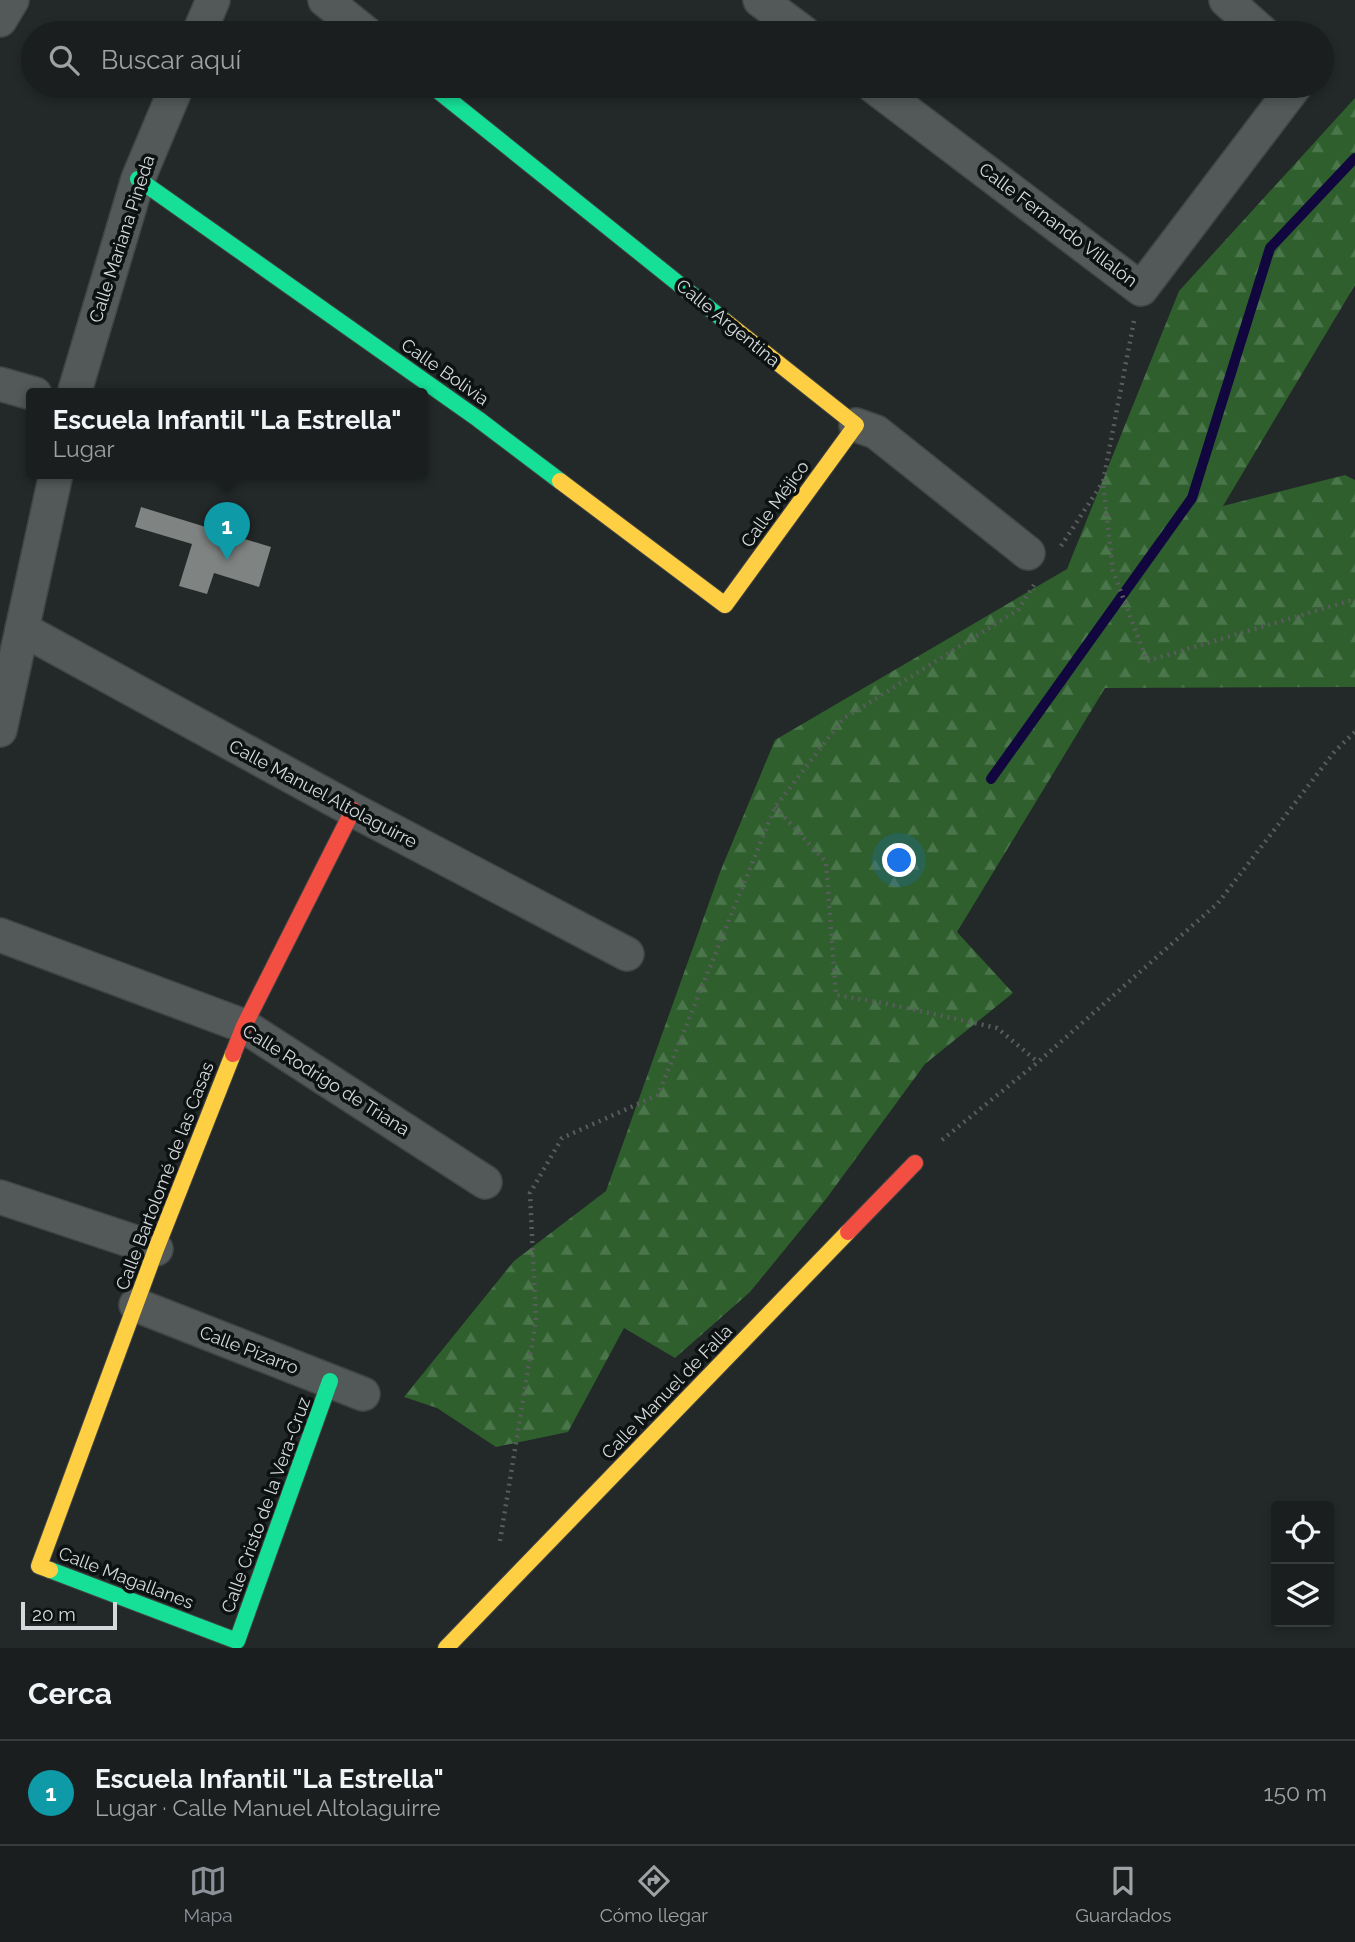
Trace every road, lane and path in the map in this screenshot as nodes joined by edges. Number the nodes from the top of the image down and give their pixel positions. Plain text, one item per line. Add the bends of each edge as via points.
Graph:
1 (12, 0) edge
2 (213, 0) edge
3 (324, 0) edge
4 (760, 0) edge
5 (1226, 0) edge
6 (0, 20) edge
7 (204, 21) edge
8 (351, 21) edge
9 (788, 21) edge
10 (1250, 21) edge
11 (172, 98) edge
12 (447, 98) edge
13 (889, 98) edge
14 (1286, 98) edge
15 (138, 178) junction
16 (1141, 289) junction
17 (0, 384) edge
18 (76, 388) edge
19 (26, 391) edge
20 (856, 425) junction
21 (54, 479) edge
22 (1103, 482) junction
23 (1042, 560) junction
24 (1355, 602) edge
25 (725, 605) joint
26 (22, 629) junction
27 (0, 730) edge
28 (1355, 732) edge
29 (775, 807) junction
30 (353, 810) junction
31 (0, 935) edge
32 (626, 954) dead end
33 (244, 1026) junction
34 (1038, 1062) junction
35 (915, 1163) joint
36 (485, 1182) dead end
37 (0, 1197) edge
38 (156, 1249) junction
39 (136, 1306) junction
40 (330, 1381) junction
41 (363, 1394) dead end
42 (498, 1550) dead end
43 (39, 1566) joint
44 (237, 1641) joint
45 (446, 1648) edge

1 - 6 street
2 - 7 street
3 - 8 street
4 - 9 street
5 - 10 street
11 - 15 street, Calle Mariana Pineda
12 - 20 street, Calle Argentina
13 - 16 street, Calle Fernando Villalón
14 - 16 street, Calle Fernando Villalón
15 - 18 street, Calle Mariana Pineda
15 - 25 street, Calle Bolivia via 478,419
16 - 22 path
17 - 19 street
20 - 23 street, Calle Argentina via 876,432
20 - 25 street, Calle Méjico
21 - 26 street
22 - 23 path
22 - 24 path via 1113,572 1147,661
23 - 29 path via 1018,610 843,719
26 - 27 street
26 - 30 street, Calle Manuel Altolaguirre
28 - 34 path via 1335,751 1219,903
29 - 34 path via 826,862 836,995 997,1028
29 - 42 path via 658,1096 562,1138 530,1193 536,1320
30 - 32 street, Calle Manuel Altolaguirre
30 - 33 street, Calle Bartolomé de las Casas
31 - 33 street, Calle Rodrigo de Triana
33 - 36 street, Calle Rodrigo de Triana
33 - 38 street, Calle Bartolomé de las Casas
34 - 35 path
35 - 45 street, Calle Manuel de Falla
37 - 38 street
38 - 39 street, Calle Bartolomé de las Casas
39 - 40 street, Calle Pizarro
39 - 43 street, Calle Bartolomé de las Casas
40 - 41 street, Calle Pizarro
40 - 44 street, Calle Cristo de la Vera-Cruz
43 - 44 street, Calle Magallanes

